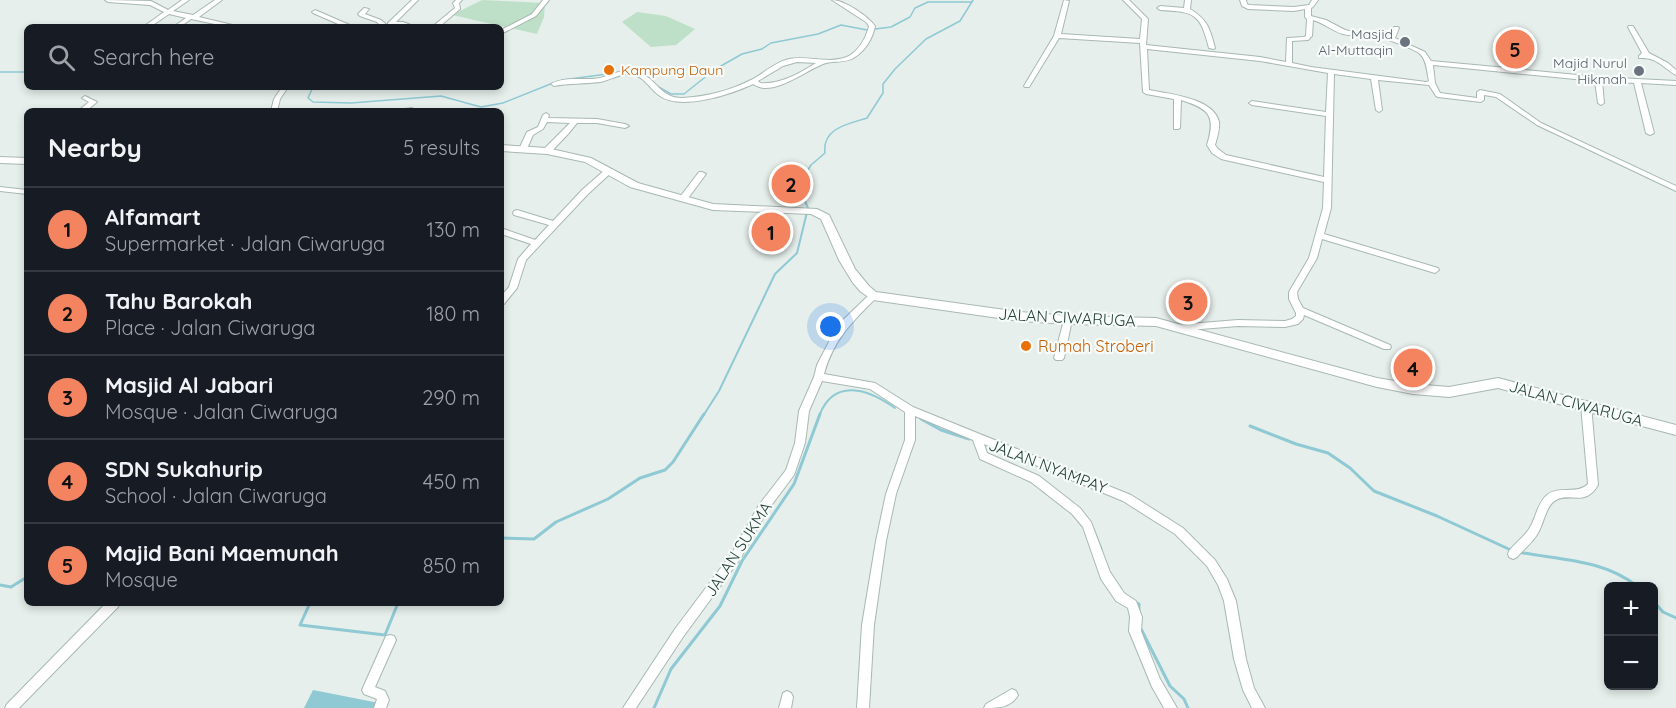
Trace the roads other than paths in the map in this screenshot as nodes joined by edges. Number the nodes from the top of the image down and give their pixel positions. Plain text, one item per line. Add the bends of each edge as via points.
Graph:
1 (108, 0) edge
2 (186, 0) edge
3 (219, 0) edge
4 (415, 0) edge
5 (459, 0) edge
6 (546, 0) edge
7 (835, 0) edge
8 (1126, 0) edge
9 (1188, 0) edge
10 (1243, 0) edge
11 (1315, 0) edge
12 (1066, 1) edge
13 (1308, 6) junction
14 (366, 9) dead end
15 (1160, 9) dead end
16 (1187, 10) junction
17 (168, 12) junction
18 (315, 12) dead end
19 (192, 17) junction
20 (1310, 18) junction
21 (150, 24) edge
22 (181, 24) edge
23 (224, 24) edge
24 (343, 24) edge
25 (386, 24) edge
26 (389, 24) edge
27 (439, 24) edge
28 (1631, 27) dead end
29 (1396, 28) dead end
30 (504, 30) edge
31 (1057, 36) junction
32 (1391, 39) junction
33 (1143, 44) junction
34 (1212, 48) dead end
35 (1511, 49) dead end
36 (822, 62) junction
37 (1429, 63) junction
38 (1289, 64) junction
39 (1331, 72) junction
40 (1523, 72) junction
41 (1676, 73) edge
42 (1374, 77) junction
43 (1598, 79) junction
44 (754, 81) junction
45 (1637, 81) junction
46 (1676, 83) edge
47 (554, 84) dead end
48 (1432, 84) junction
49 (1026, 86) dead end
50 (283, 90) edge
51 (1178, 97) junction
52 (85, 98) dead end
53 (1252, 103) dead end
54 (1600, 103) dead end
55 (85, 108) edge
56 (275, 108) edge
57 (1379, 110) dead end
58 (1329, 114) junction
59 (575, 120) junction
60 (625, 126) dead end
61 (1176, 128) dead end
62 (1650, 133) dead end
63 (504, 148) edge
64 (523, 149) junction
65 (547, 151) junction
66 (0, 161) edge
67 (24, 161) edge
68 (609, 171) junction
69 (702, 174) dead end
70 (1327, 180) junction
71 (0, 189) edge
72 (1676, 189) edge
73 (24, 192) edge
74 (683, 199) junction
75 (517, 213) dead end
76 (554, 224) junction
77 (504, 232) edge
78 (1321, 236) junction
79 (536, 243) junction
80 (1435, 270) dead end
81 (873, 296) junction
82 (504, 298) edge
83 (1300, 309) junction
84 (1068, 320) junction
85 (1176, 328) junction
86 (1387, 347) dead end
87 (1059, 358) dead end
88 (819, 377) junction
89 (1586, 405) junction
90 (910, 410) junction
91 (1676, 430) edge
92 (977, 438) junction
93 (1513, 554) dead end
94 (111, 606) edge
95 (390, 640) dead end
96 (1012, 695) dead end
97 (11, 708) edge
98 (380, 708) edge
99 (629, 708) edge
100 (863, 708) edge
101 (990, 708) edge
102 (1171, 708) edge
103 (1259, 708) edge

1 - 17 street via 151,3
2 - 17 street
3 - 19 street
4 - 26 street
5 - 27 street via 458,8
6 - 30 street via 534,15
7 - 36 street via 868,21 873,29 850,57
8 - 33 street via 1145,19
9 - 16 street
10 - 13 street via 1248,7
11 - 13 street
12 - 31 street
13 - 20 street
14 - 25 street via 361,15
15 - 16 street
16 - 34 street via 1207,24
17 - 19 street
17 - 21 street
18 - 24 street
19 - 22 street
19 - 23 street
20 - 32 street via 1343,32
20 - 38 street via 1306,39 1288,39
28 - 41 street via 1643,56 1666,63
29 - 32 street
31 - 33 street
31 - 49 street
32 - 37 street via 1423,53
33 - 38 street
33 - 51 street via 1146,92
35 - 40 street
36 - 44 street via 789,61
36 - 44 street via 804,74 766,86
37 - 40 street
37 - 48 street
38 - 39 street
39 - 42 street
39 - 58 street
40 - 43 street
42 - 48 street
42 - 57 street
43 - 45 street
43 - 54 street
44 - 47 street via 683,100 665,98 631,72 601,80
45 - 46 street
45 - 62 street
48 - 72 street via 1440,96 1478,101 1482,100 1480,92 1498,95 1539,124
50 - 56 street
51 - 61 street
51 - 70 street via 1211,113 1215,124 1211,145 1224,157
52 - 55 street via 94,102
53 - 58 street
58 - 70 street
59 - 60 street
59 - 64 street via 546,117
59 - 65 street
63 - 64 street
64 - 65 street
65 - 68 street via 588,160
66 - 67 street
68 - 74 street via 634,185
68 - 76 street
69 - 74 street
70 - 78 street
71 - 73 street
74 - 81 street via 713,207 808,211 825,217 850,269
75 - 76 street
76 - 79 street
77 - 79 street
78 - 80 street
78 - 83 street via 1293,292
79 - 82 street via 522,259 513,288
81 - 84 street, JALAN CIWARUGA
81 - 88 street via 835,338
83 - 85 street via 1300,317 1285,324
83 - 86 street
84 - 85 street, JALAN CIWARUGA via 1156,322
84 - 87 street
85 - 89 street, JALAN CIWARUGA via 1384,384 1448,392 1498,382
88 - 90 street, JALAN NYAMPAY via 872,387
88 - 99 street, JALAN SUKMA via 804,411 800,443 790,472
89 - 91 street, JALAN CIWARUGA
89 - 93 street via 1593,485 1583,495 1549,499 1530,539
90 - 92 street, JALAN NYAMPAY
90 - 100 street via 910,440 891,494 881,541 868,625
92 - 102 street via 983,456 1035,479 1087,525 1105,574 1120,597 1132,605 1135,631
92 - 103 street, JALAN NYAMPAY via 1127,498 1179,531 1211,563 1223,583 1240,659
94 - 97 street
95 - 98 street via 368,690 381,694
96 - 101 street

